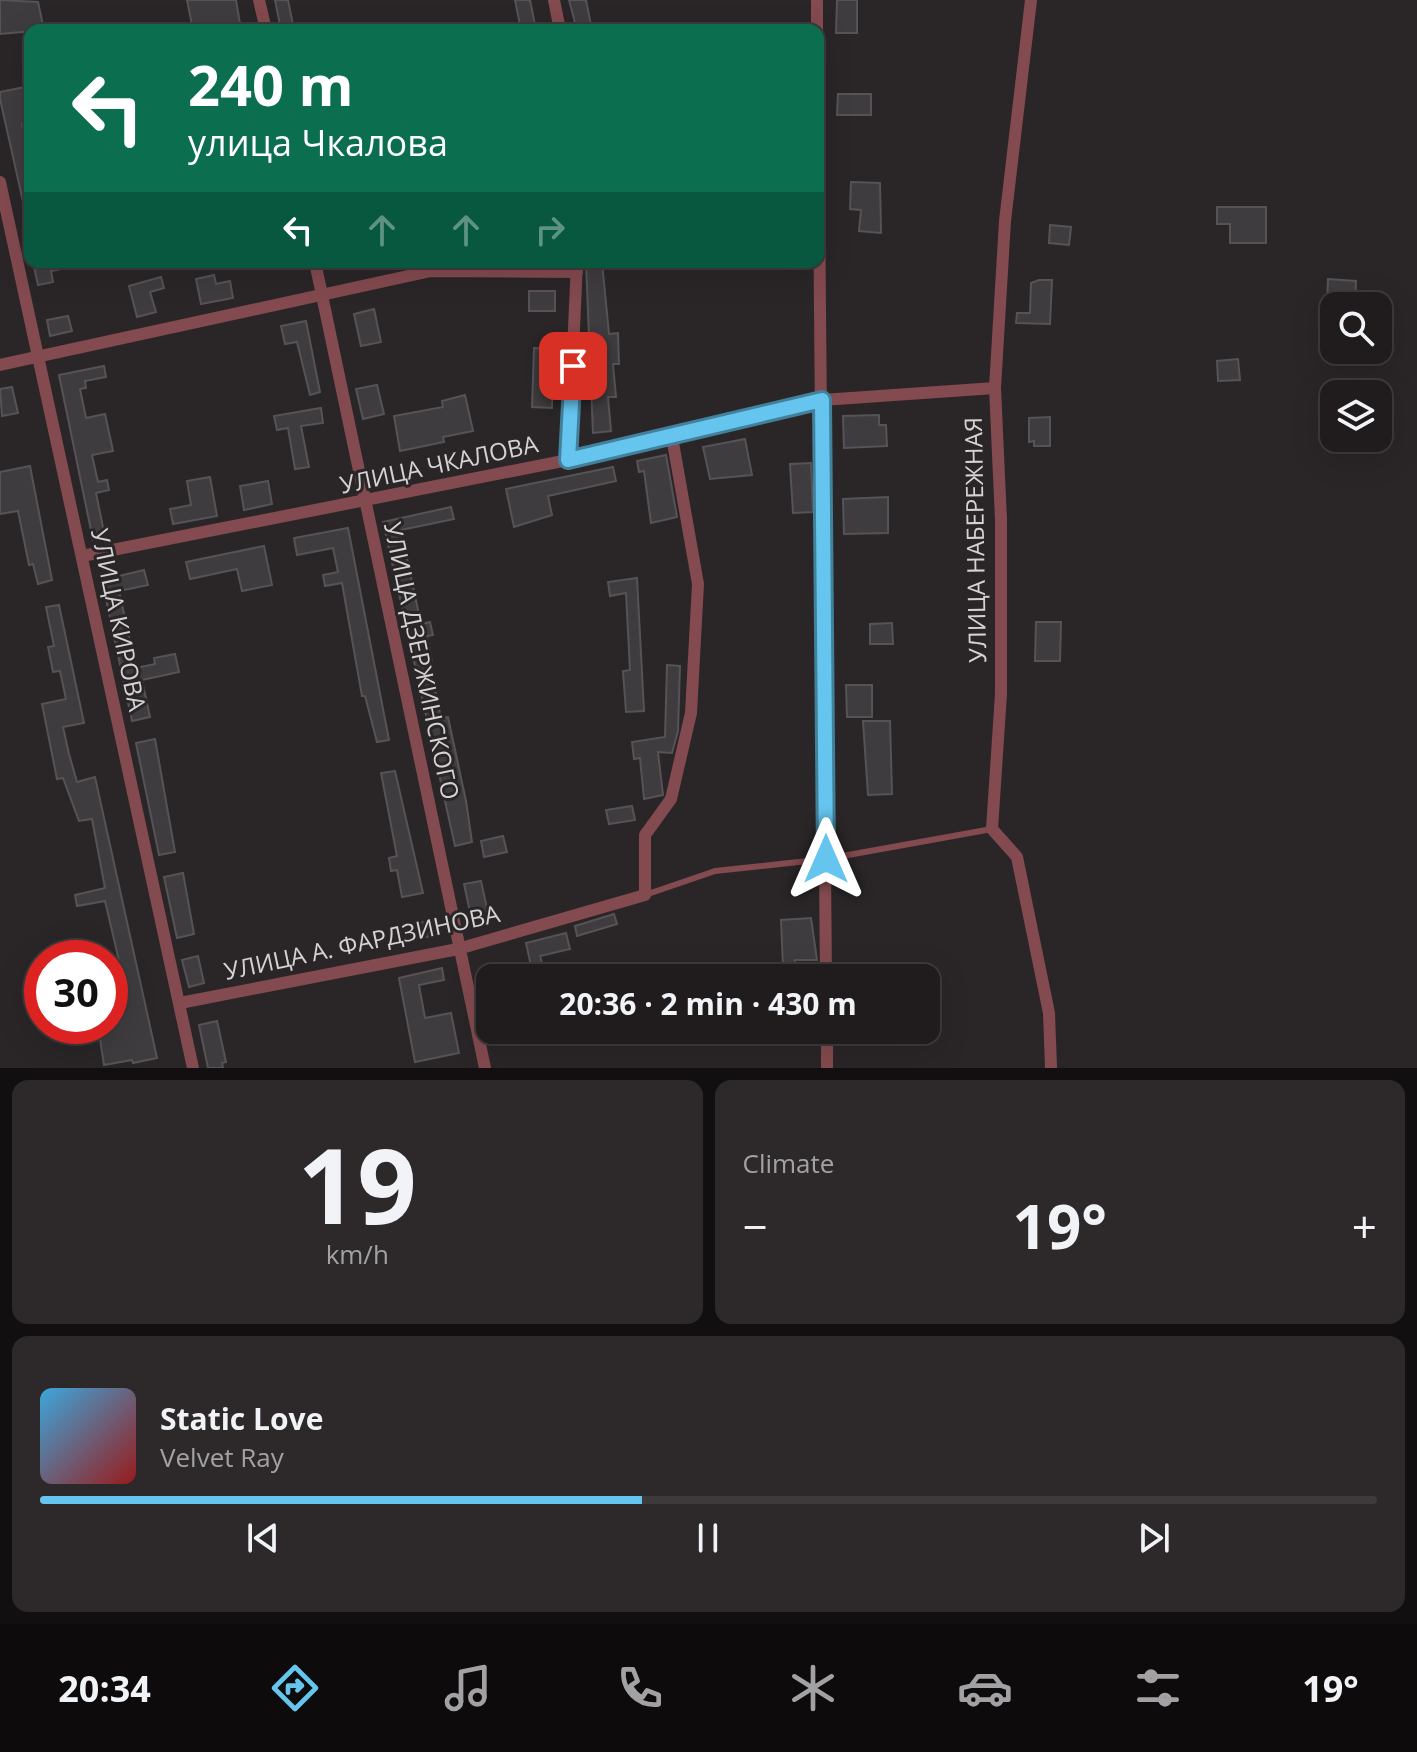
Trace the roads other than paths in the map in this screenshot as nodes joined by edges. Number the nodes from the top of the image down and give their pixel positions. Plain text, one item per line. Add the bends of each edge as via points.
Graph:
1 (259, 0) edge
2 (554, 0) edge
3 (817, 0) edge
4 (1031, 0) edge
5 (265, 24) edge
6 (559, 24) edge
7 (817, 24) edge
8 (0, 182) edge
9 (316, 268) edge
10 (540, 268) edge
11 (577, 268) edge
12 (820, 268) edge
13 (322, 295) junction
14 (38, 357) junction
15 (0, 365) edge
16 (995, 388) junction
17 (822, 400) junction
18 (672, 437) junction
19 (568, 460) junction
20 (366, 503) junction
21 (82, 556) junction
22 (992, 829) junction
23 (826, 859) junction
24 (645, 895) junction
25 (458, 949) junction
26 (826, 964) edge
27 (180, 1003) junction
28 (827, 1044) edge
29 (193, 1068) edge
30 (485, 1068) edge
31 (827, 1068) edge
32 (1051, 1068) edge

1 - 5 street
2 - 6 street
3 - 7 street
4 - 16 street, УЛИЦА НАБЕРЕЖНАЯ via 1005,221
8 - 14 street, УЛИЦА КИРОВА
9 - 13 street, УЛИЦА ДЗЕРЖИНСКОГО
10 - 13 street via 431,271
11 - 19 street
12 - 17 street
13 - 14 street
13 - 20 street, УЛИЦА ДЗЕРЖИНСКОГО
14 - 15 street
14 - 21 street, УЛИЦА КИРОВА
16 - 17 street, УЛИЦА ЧКАЛОВА
16 - 22 street, УЛИЦА НАБЕРЕЖНАЯ via 1001,694
17 - 18 street, УЛИЦА ЧКАЛОВА
17 - 23 street
18 - 19 street, УЛИЦА ЧКАЛОВА
18 - 24 street via 698,584 691,713 671,799 645,835
19 - 20 street, УЛИЦА ЧКАЛОВА
20 - 21 street, УЛИЦА ЧКАЛОВА
20 - 25 street, УЛИЦА ДЗЕРЖИНСКОГО
21 - 27 street, УЛИЦА КИРОВА
22 - 23 lane
22 - 32 street via 1017,857 1049,1013
23 - 24 lane via 715,871
23 - 26 street
24 - 25 street, УЛИЦА А. ФАРДЗИНОВА
25 - 27 street, УЛИЦА А. ФАРДЗИНОВА
25 - 30 street, УЛИЦА ДЗЕРЖИНСКОГО
27 - 29 street, УЛИЦА КИРОВА
28 - 31 street

